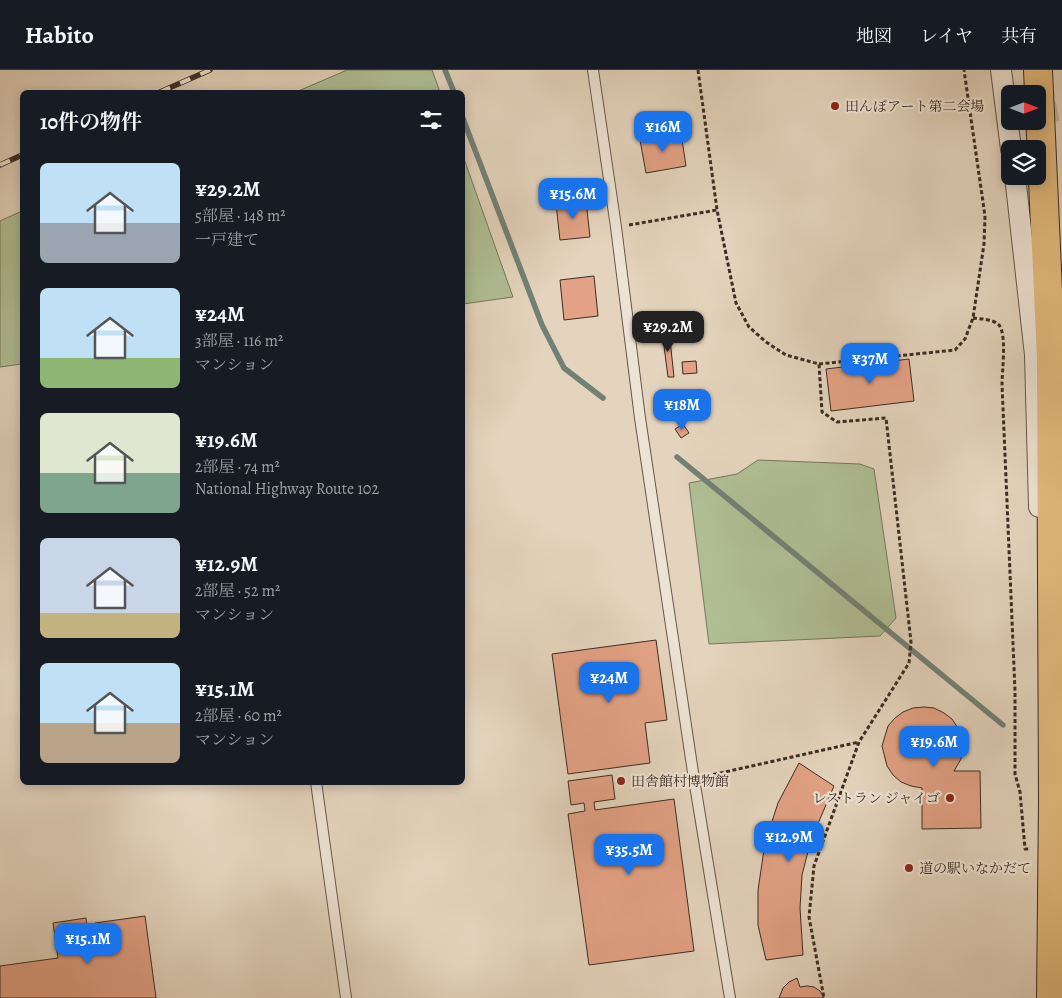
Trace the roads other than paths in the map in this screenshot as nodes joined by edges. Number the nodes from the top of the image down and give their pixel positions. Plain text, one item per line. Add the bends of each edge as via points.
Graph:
1 (593, 70) edge
2 (1001, 70) edge
3 (1038, 70) edge
4 (1010, 140) edge
5 (1016, 185) edge
6 (316, 785) edge
7 (1048, 849) junction
8 (346, 998) edge
9 (730, 998) edge
10 (1051, 998) edge

1 - 9 lane via 640,418
2 - 4 street
3 - 7 highway via 1051,358
5 - 7 street via 1035,355
6 - 8 lane
7 - 10 highway

